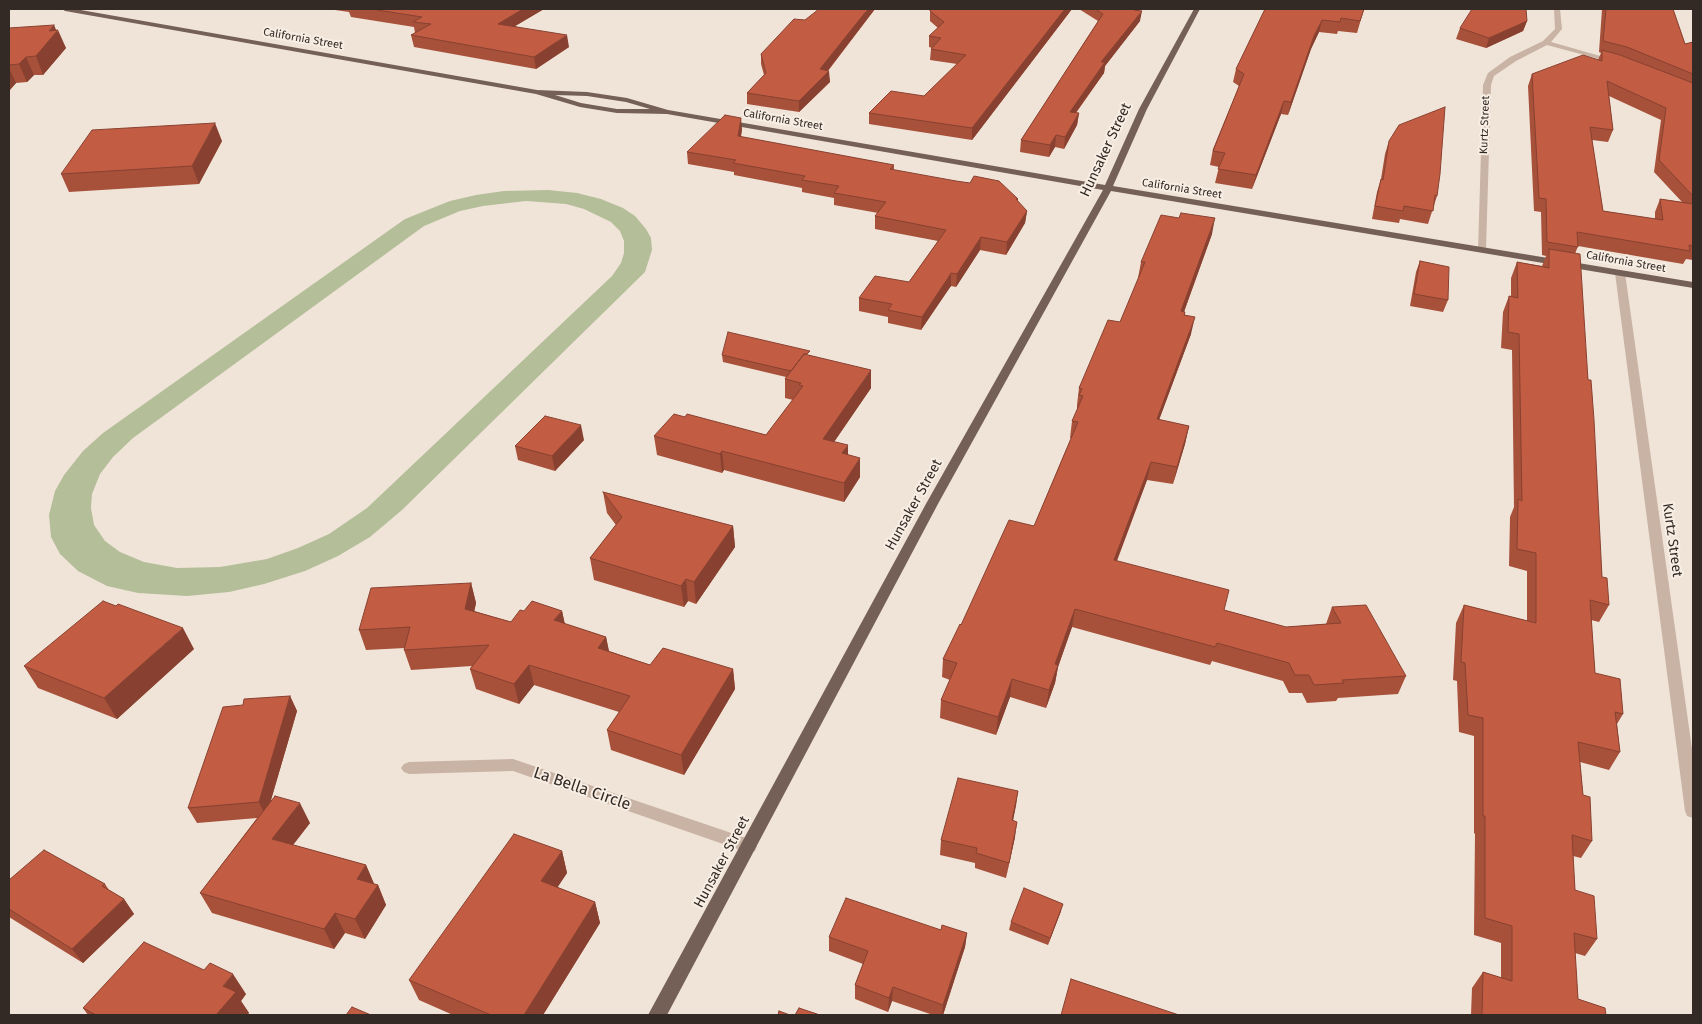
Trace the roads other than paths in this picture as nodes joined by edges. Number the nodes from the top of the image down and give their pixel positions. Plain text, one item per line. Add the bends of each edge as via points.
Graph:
1 (65, 9) edge
2 (1197, 9) edge
3 (1557, 9) edge
4 (1546, 43) junction
5 (1619, 62) edge
6 (537, 92) junction
7 (667, 112) junction
8 (1108, 188) junction
9 (1481, 249) junction
10 (1620, 273) junction
11 (1693, 285) edge
12 (409, 768) dead end
13 (1693, 811) edge
14 (749, 846) junction
15 (657, 1015) edge

1 - 6 main road, California Street
2 - 8 main road, Hunsaker Street via 1143,109
3 - 4 street via 1559,29
4 - 5 street
4 - 9 street, Kurtz Street via 1513,59 1491,75 1487,85
6 - 7 main road, California Street via 627,100
6 - 7 main road, California Street via 580,105 617,111
7 - 8 main road, California Street
8 - 9 main road, California Street
8 - 14 main road, Hunsaker Street via 938,494
9 - 10 main road, California Street
10 - 11 main road, California Street
10 - 13 street, Kurtz Street
12 - 14 street, La Bella Circle via 513,765
14 - 15 main road, Hunsaker Street

